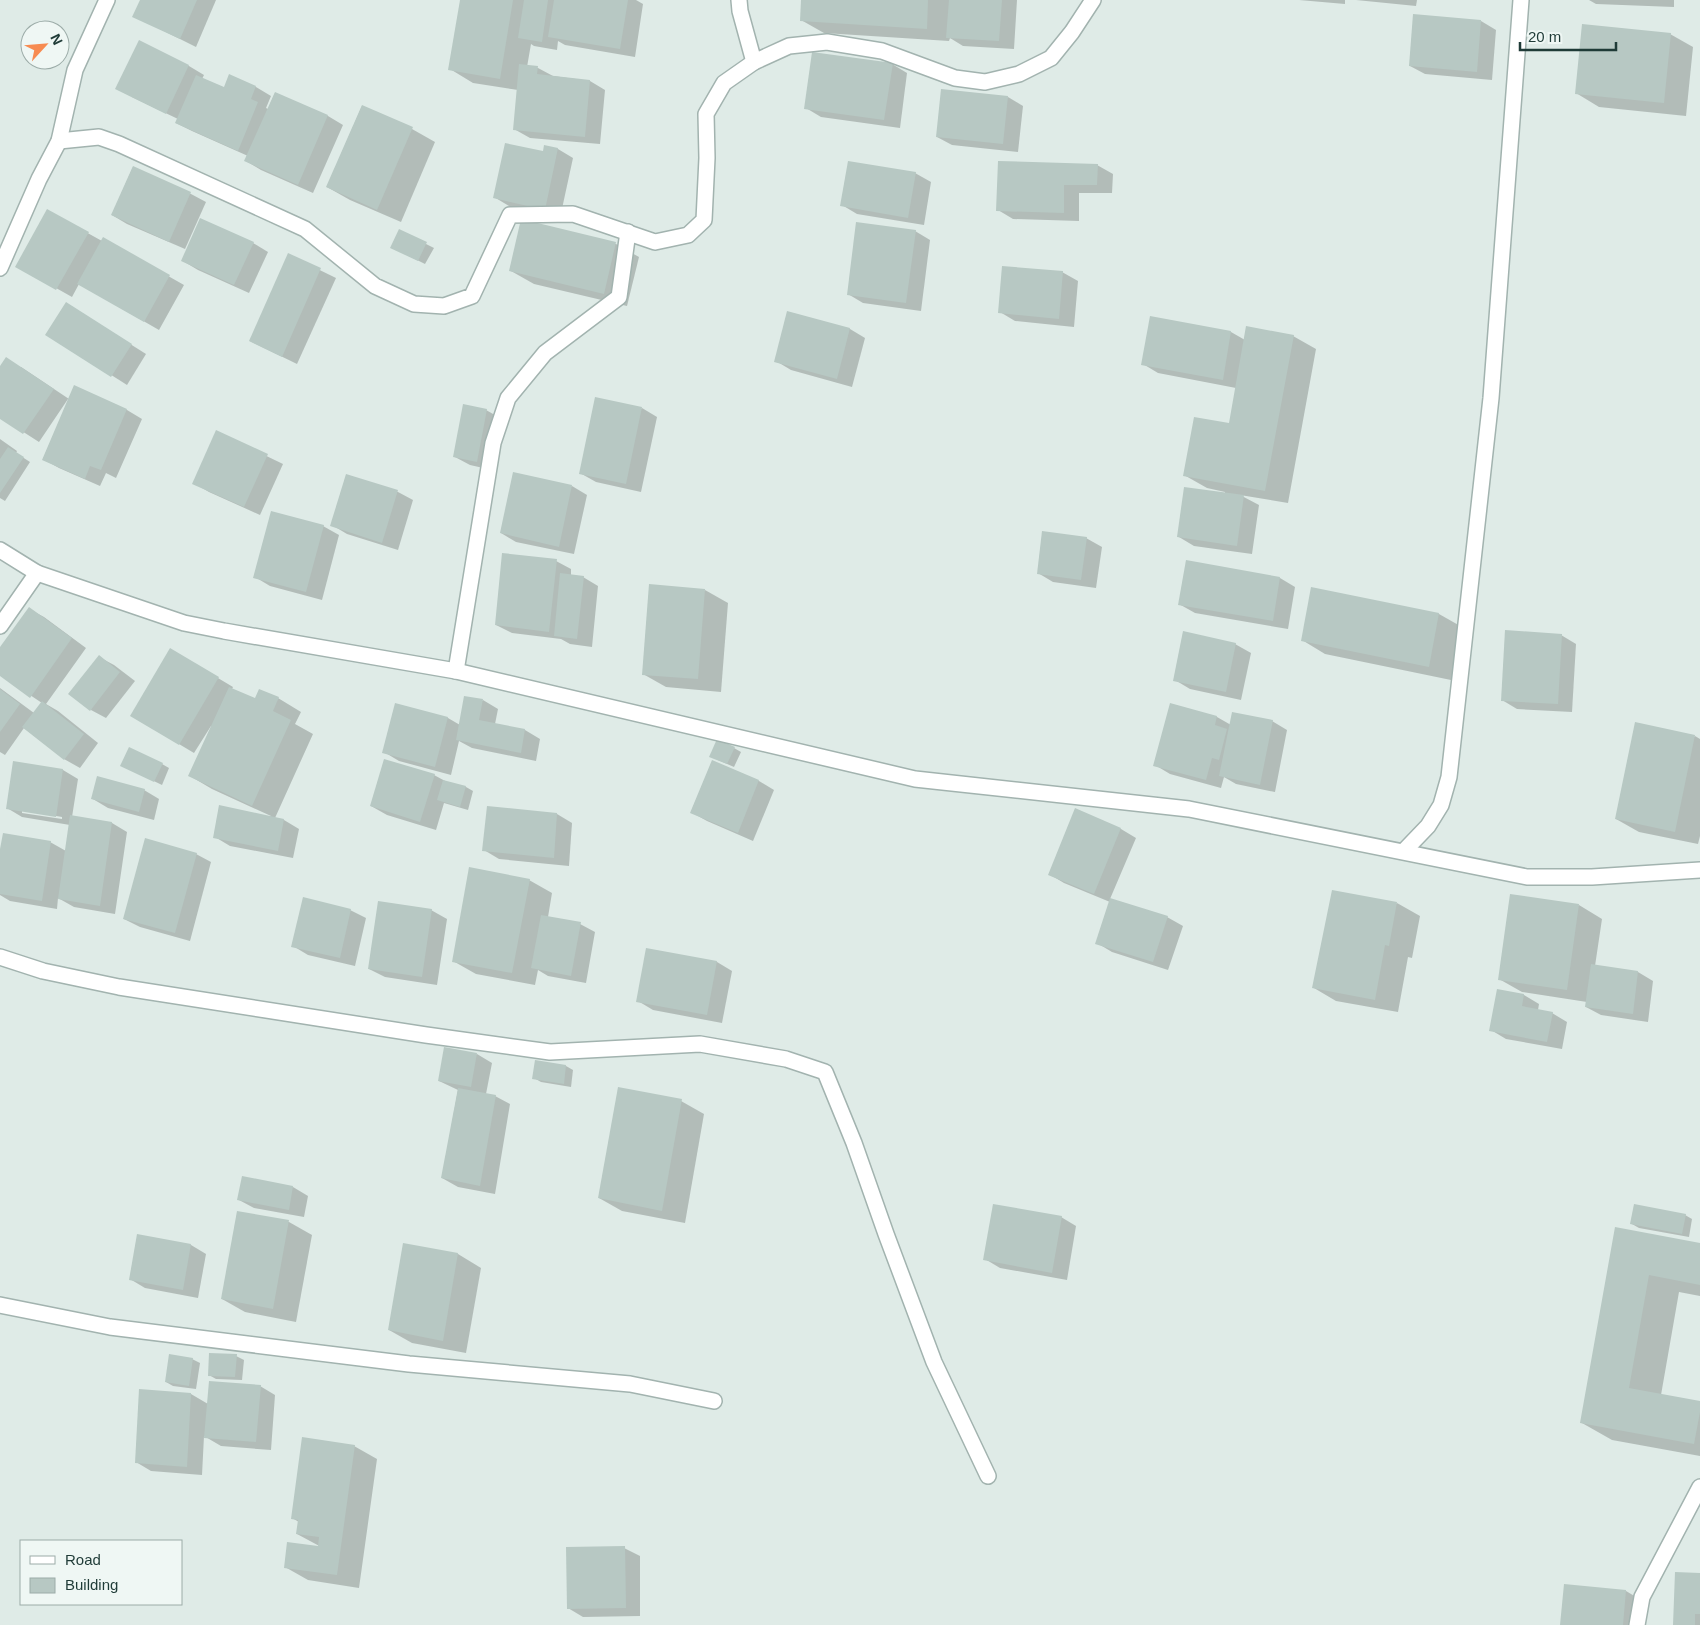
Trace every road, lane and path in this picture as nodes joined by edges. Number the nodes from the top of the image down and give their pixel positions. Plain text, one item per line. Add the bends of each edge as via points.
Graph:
1 (107, 0) edge
2 (739, 0) edge
3 (1093, 0) edge
4 (1521, 0) edge
5 (754, 62) junction
6 (59, 141) junction
7 (628, 232) junction
8 (0, 268) edge
9 (0, 550) edge
10 (37, 573) junction
11 (0, 626) edge
12 (456, 671) junction
13 (1404, 851) junction
14 (1700, 870) edge
15 (0, 957) edge
16 (0, 1305) edge
17 (714, 1401) dead end
18 (988, 1476) dead end
19 (1700, 1487) edge
20 (1637, 1625) edge

1 - 6 street via 75,70
2 - 5 street
3 - 5 street via 1051,58 1019,74 984,82 955,78 882,51 827,42 789,46
4 - 13 street via 1491,398 1449,777 1441,805 1428,826
5 - 7 street via 724,83 706,114 704,220 688,235 655,242
6 - 7 street via 99,138 119,144 305,229 375,286 414,304 444,306 472,296 510,215 573,214
6 - 8 street
7 - 12 street via 619,297 545,353 508,398 493,443
9 - 10 street
10 - 11 street
10 - 12 street via 184,623
12 - 13 street via 915,779 1189,809
13 - 14 street via 1527,877 1592,877
15 - 18 street via 43,971 119,987 426,1035 550,1052 700,1044 786,1059 825,1072 854,1142 934,1362
16 - 17 street via 110,1327 409,1364 630,1384
19 - 20 street via 1642,1597

